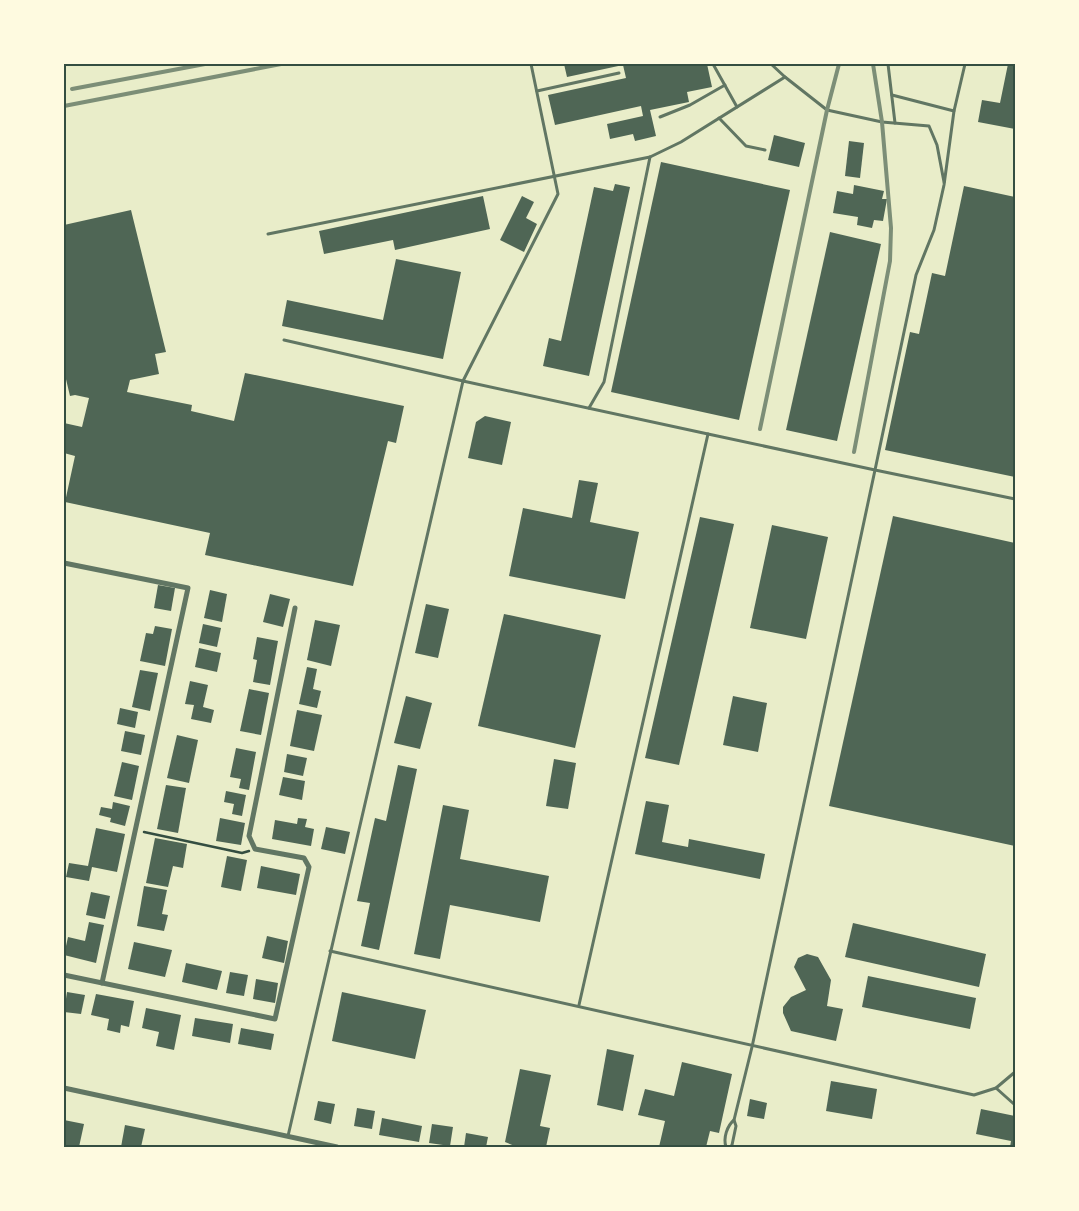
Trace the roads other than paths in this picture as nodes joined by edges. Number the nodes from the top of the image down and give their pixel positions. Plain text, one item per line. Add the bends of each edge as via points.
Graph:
1 (531, 64) edge
2 (713, 64) edge
3 (771, 64) edge
4 (888, 64) edge
5 (965, 64) edge
6 (619, 73) dead end
7 (785, 77) junction
8 (725, 85) junction
9 (537, 91) junction
10 (892, 95) junction
11 (737, 107) junction
12 (954, 111) junction
13 (660, 117) dead end
14 (719, 118) junction
15 (895, 123) junction
16 (765, 150) dead end
17 (650, 156) junction
18 (555, 176) junction
19 (944, 185) junction
20 (268, 234) dead end
21 (284, 340) dead end
22 (463, 381) junction
23 (589, 408) junction
24 (708, 434) junction
25 (875, 470) junction
26 (1015, 499) edge
27 (64, 563) edge
28 (295, 608) dead end
29 (330, 951) junction
30 (64, 975) edge
31 (102, 983) junction
32 (579, 1005) junction
33 (752, 1046) junction
34 (1015, 1072) edge
35 (64, 1088) edge
36 (996, 1088) junction
37 (1015, 1105) edge
38 (734, 1120) junction
39 (288, 1137) junction
40 (337, 1147) edge
41 (726, 1147) edge
42 (730, 1147) edge

1 - 9 lane
2 - 8 lane
3 - 7 lane
4 - 10 lane
5 - 12 lane
6 - 9 lane
7 - 11 lane
7 - 15 lane via 827,110
8 - 11 lane
8 - 13 lane
9 - 18 lane
10 - 12 lane
10 - 15 lane
11 - 14 lane
12 - 19 lane
14 - 16 lane via 746,146
14 - 17 lane via 681,142
15 - 19 lane via 929,126 937,145
17 - 18 lane
17 - 23 lane via 604,382
18 - 20 lane
18 - 22 lane via 558,194
19 - 25 lane via 934,230 916,275
21 - 22 lane
22 - 23 lane
22 - 29 lane
23 - 24 lane
24 - 25 lane
24 - 32 lane
25 - 26 lane
25 - 33 lane
27 - 31 street via 188,588
28 - 31 street via 249,836 255,849 304,858 309,867 275,1019
29 - 32 lane
29 - 39 lane
30 - 31 street
32 - 33 lane
33 - 36 lane via 974,1095
33 - 38 lane
34 - 36 lane
35 - 39 street
36 - 37 lane
38 - 41 lane via 728,1125
38 - 42 lane via 736,1126
39 - 40 street

